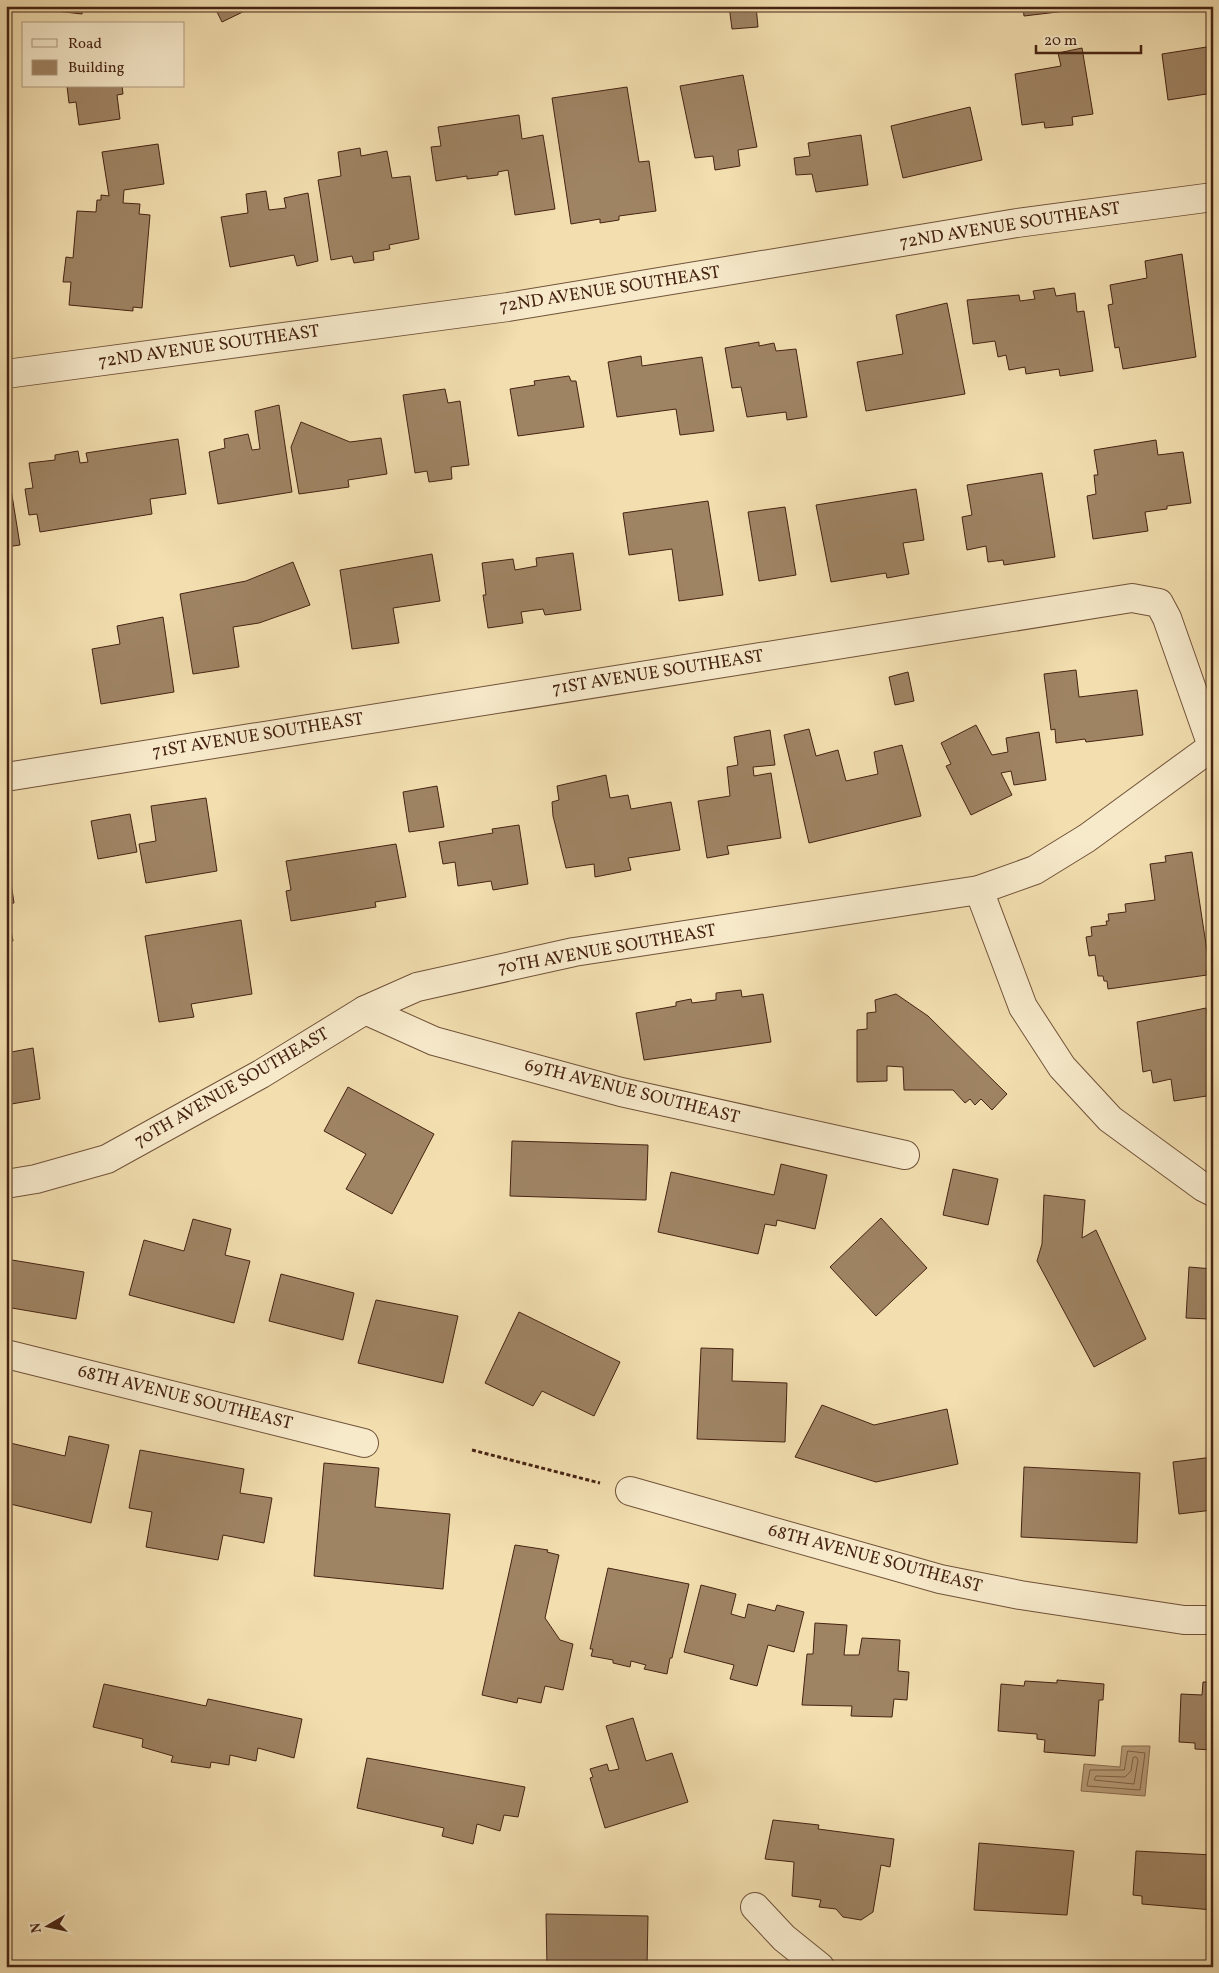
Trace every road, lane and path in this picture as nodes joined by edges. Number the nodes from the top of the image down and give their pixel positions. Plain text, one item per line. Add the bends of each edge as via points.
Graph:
1 (1213, 197) edge
2 (6, 374) edge
3 (1213, 746) edge
4 (6, 777) edge
5 (979, 890) junction
6 (365, 1010) junction
7 (905, 1155) dead end
8 (6, 1184) edge
9 (1213, 1192) edge
10 (6, 1354) edge
11 (364, 1443) dead end
12 (472, 1450) dead end
13 (630, 1491) joint
14 (1213, 1620) edge
15 (755, 1907) dead end
16 (820, 1967) edge

1 - 2 street, 72ND AVENUE SOUTHEAST via 1017,223 508,307
3 - 4 street, 71ST AVENUE SOUTHEAST via 1159,603 1132,598
3 - 5 street, 70TH AVENUE SOUTHEAST via 1087,838 1035,870
5 - 6 street, 70TH AVENUE SOUTHEAST via 574,952 417,987
5 - 9 street via 1023,1007 1062,1067 1110,1119
6 - 7 street, 69TH AVENUE SOUTHEAST via 434,1041 611,1089
6 - 8 street, 70TH AVENUE SOUTHEAST via 261,1074 107,1159
10 - 11 street, 68TH AVENUE SOUTHEAST
12 - 13 path
13 - 14 street, 68TH AVENUE SOUTHEAST via 940,1580 1184,1620
15 - 16 street via 784,1938

